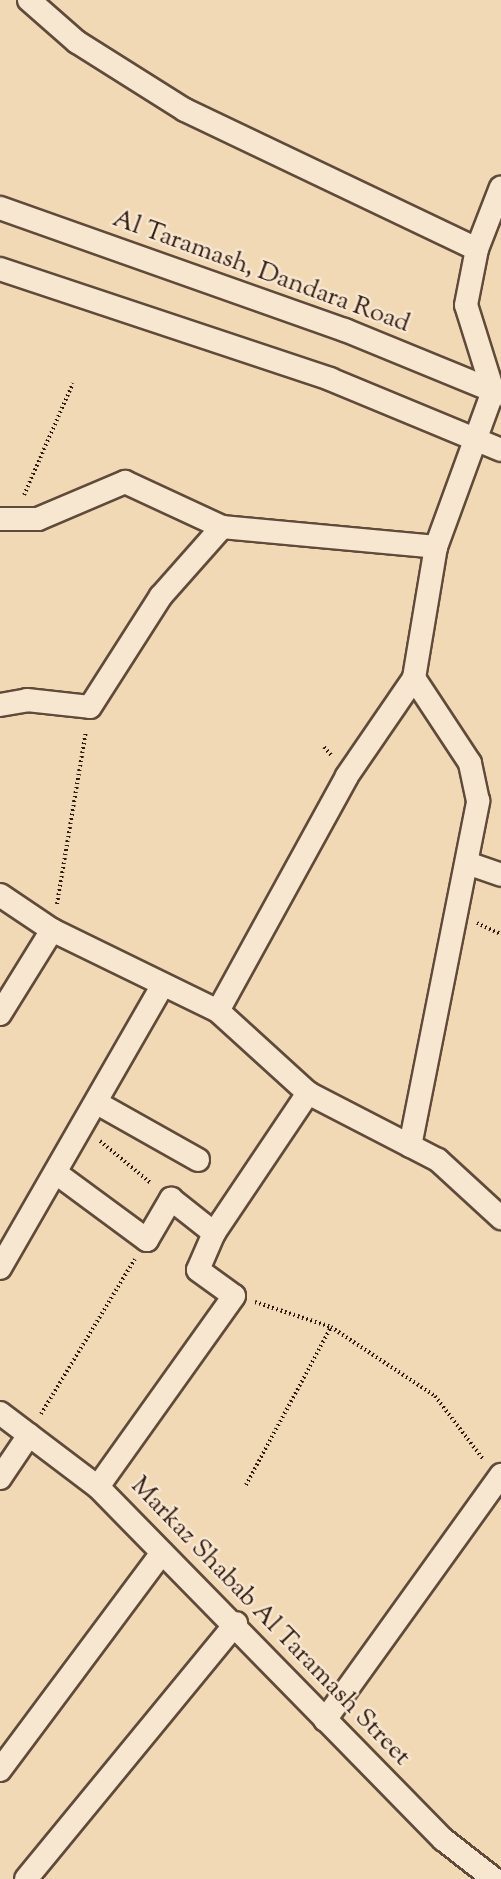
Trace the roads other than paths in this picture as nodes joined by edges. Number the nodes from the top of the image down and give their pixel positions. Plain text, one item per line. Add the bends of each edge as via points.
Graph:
1 (29, 0) edge
2 (501, 187) edge
3 (0, 208) edge
4 (477, 249) junction
5 (0, 268) edge
6 (497, 393) edge
7 (477, 442) junction
8 (501, 450) edge
9 (6, 520) edge
10 (222, 527) junction
11 (436, 547) junction
12 (414, 678) junction
13 (0, 705) edge
14 (467, 862) junction
15 (501, 875) edge
16 (0, 895) edge
17 (52, 930) junction
18 (162, 986) junction
19 (218, 1011) junction
20 (0, 1014) edge
21 (308, 1092) junction
22 (97, 1103) junction
23 (410, 1146) junction
24 (198, 1160) dead end
25 (56, 1173) junction
26 (501, 1218) edge
27 (214, 1233) junction
28 (0, 1268) edge
29 (0, 1413) edge
30 (28, 1436) junction
31 (500, 1477) edge
32 (0, 1478) edge
33 (98, 1487) junction
34 (162, 1553) junction
35 (236, 1623) junction
36 (325, 1720) junction
37 (0, 1770) edge
38 (26, 1879) edge
39 (494, 1879) edge

1 - 4 street via 77,42 166,99
2 - 4 street
3 - 6 street, Al Taramash, Dandara Road via 345,330
4 - 6 street via 466,305
5 - 7 street via 330,379
6 - 7 street
7 - 8 street
7 - 11 street
9 - 10 street via 38,519 125,482
10 - 11 street
10 - 13 street via 161,596 90,707 27,700
11 - 12 street
12 - 14 street via 476,779 478,801
12 - 19 street via 347,776
14 - 15 street
14 - 23 street
16 - 17 street
17 - 18 street
17 - 20 street
18 - 19 street
18 - 22 street
19 - 21 street
21 - 23 street
21 - 27 street
22 - 24 street
22 - 25 street
23 - 26 street via 438,1160
25 - 27 street via 147,1240 171,1199
25 - 28 street
27 - 33 street via 198,1270 234,1296
29 - 30 street, Markaz Shabab Al Taramash Street
30 - 32 street
30 - 33 street, Markaz Shabab Al Taramash Street
31 - 36 street
33 - 34 street, Markaz Shabab Al Taramash Street
34 - 35 street, Markaz Shabab Al Taramash Street
34 - 37 street
35 - 36 street, Markaz Shabab Al Taramash Street
35 - 38 street
36 - 39 street, Markaz Shabab Al Taramash Street via 444,1840

